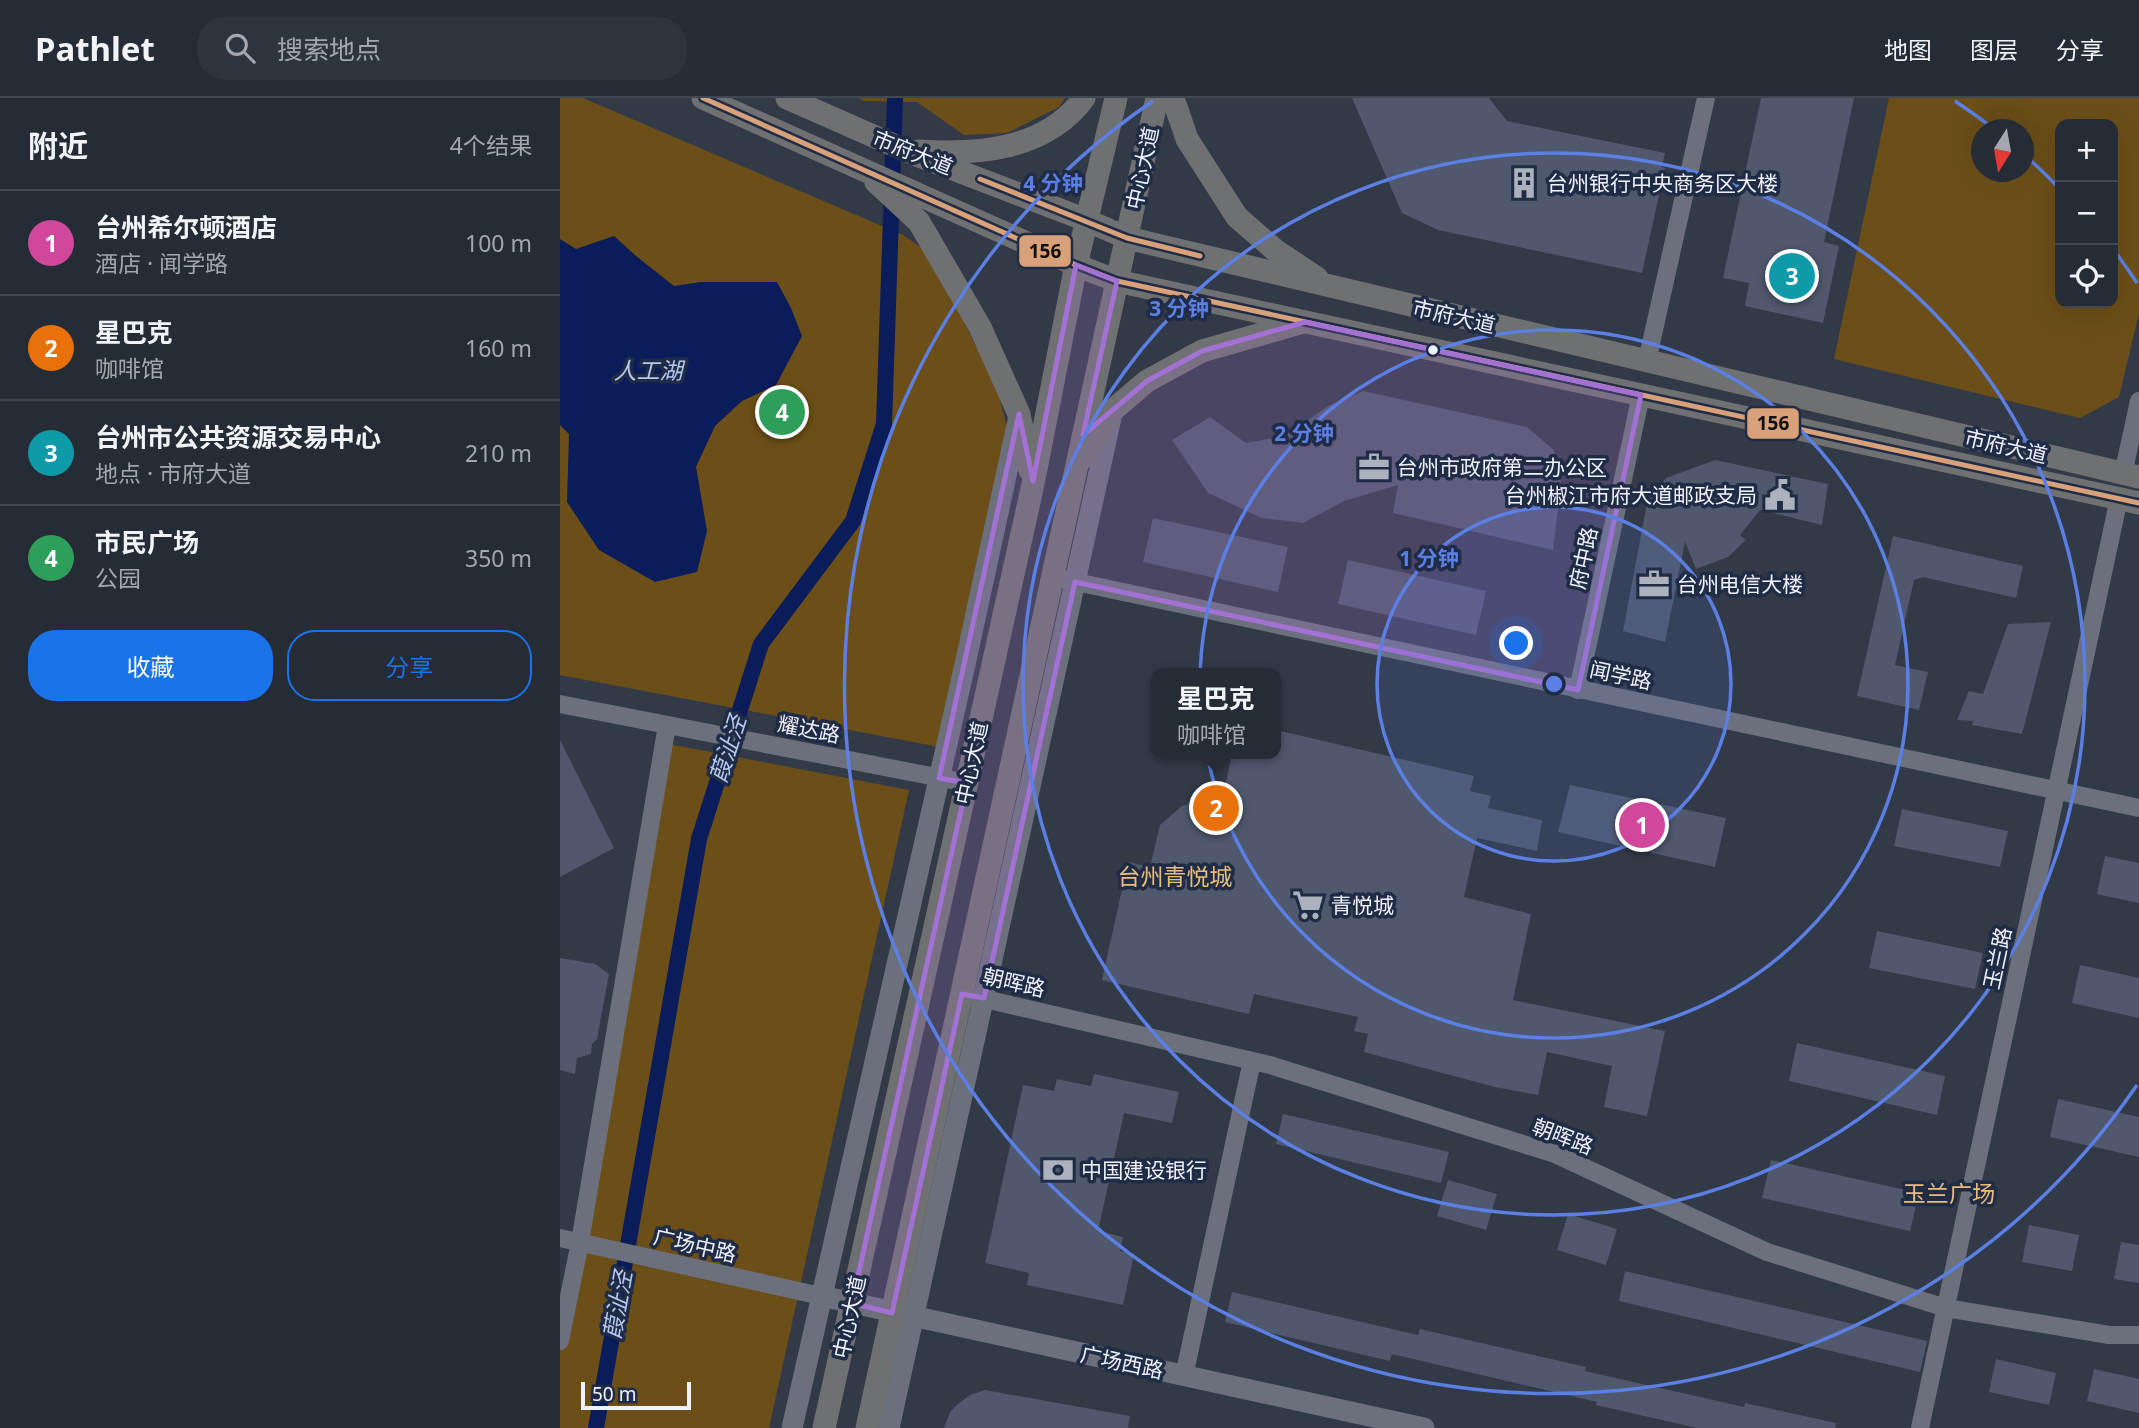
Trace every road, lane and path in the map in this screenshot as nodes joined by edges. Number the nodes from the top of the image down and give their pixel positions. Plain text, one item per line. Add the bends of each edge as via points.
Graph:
1 (702, 98) edge
2 (787, 98) edge
3 (1116, 98) edge
4 (1706, 98) edge
5 (1083, 99) edge
6 (1172, 101) edge
7 (904, 149) junction
8 (861, 169) junction
9 (1086, 220) junction
10 (1127, 238) junction
11 (1076, 265) junction
12 (1116, 281) junction
13 (1328, 286) junction
14 (1305, 322) junction
15 (1647, 361) junction
16 (1641, 395) junction
17 (2139, 401) edge
18 (1113, 410) junction
19 (1019, 414) junction
20 (2131, 476) edge
21 (1033, 484) junction
22 (1072, 488) junction
23 (2129, 501) edge
24 (1052, 577) junction
25 (1075, 582) junction
26 (1578, 690) junction
27 (560, 704) edge
28 (667, 725) junction
29 (939, 778) junction
30 (967, 783) junction
31 (2056, 790) junction
32 (2139, 808) edge
33 (973, 996) junction
34 (1252, 1060) junction
35 (560, 1238) edge
36 (588, 1244) junction
37 (821, 1296) junction
38 (852, 1303) junction
39 (1945, 1308) junction
40 (903, 1315) junction
41 (2139, 1335) edge
42 (560, 1341) edge
43 (1184, 1376) junction
44 (792, 1428) edge
45 (824, 1428) edge
46 (867, 1428) edge
47 (889, 1428) edge
48 (1424, 1428) edge
49 (1920, 1428) edge

1 - 8 main road, 市府大道
2 - 7 main road, 市府大道
3 - 9 main road, 中心大道
4 - 15 street
5 - 7 main road via 1072,114 1026,142 990,151
6 - 10 main road, 中心大道
6 - 13 main road via 1187,139 1237,217
7 - 9 main road, 市府大道
8 - 11 main road, 市府大道
8 - 19 main road via 919,222 980,327
9 - 10 main road, 市府大道
9 - 11 main road, 中心大道
10 - 12 main road, 中心大道
10 - 13 main road, 市府大道
11 - 12 main road, 市府大道
11 - 21 main road, 中心大道
12 - 14 main road, 市府大道
12 - 22 main road, 中心大道
13 - 15 main road, 市府大道
14 - 16 main road, 市府大道
14 - 18 main road via 1202,351 1147,381
15 - 20 main road, 市府大道
16 - 23 main road, 市府大道
16 - 26 street, 府中路
17 - 20 street
18 - 22 main road via 1090,446
18 - 25 main road
19 - 21 main road
19 - 29 main road
21 - 30 main road, 中心大道
22 - 24 main road, 中心大道
23 - 31 street, 玉兰路
24 - 25 street, 闻学路
24 - 33 main road, 中心大道
25 - 26 street, 闻学路
25 - 33 main road
26 - 31 street, 闻学路
27 - 28 street, 耀达路
28 - 29 street, 耀达路
28 - 36 street
29 - 30 street, 耀达路
29 - 37 main road
30 - 38 main road, 中心大道
31 - 32 street, 闻学路
31 - 39 street, 玉兰路
33 - 34 street, 朝晖路
33 - 40 main road, 中心大道
34 - 39 street, 朝晖路 via 1555,1154 1767,1252
34 - 43 street
35 - 36 street, 广场中路
36 - 37 street, 广场中路
36 - 42 street
37 - 38 main road, 广场西路
37 - 44 main road
38 - 40 main road, 广场西路
38 - 45 main road, 中心大道
39 - 41 street, 朝晖路 via 2109,1335
39 - 49 street, 玉兰路
40 - 43 main road, 广场西路
40 - 46 main road, 中心大道
40 - 47 main road
43 - 48 main road, 广场西路

